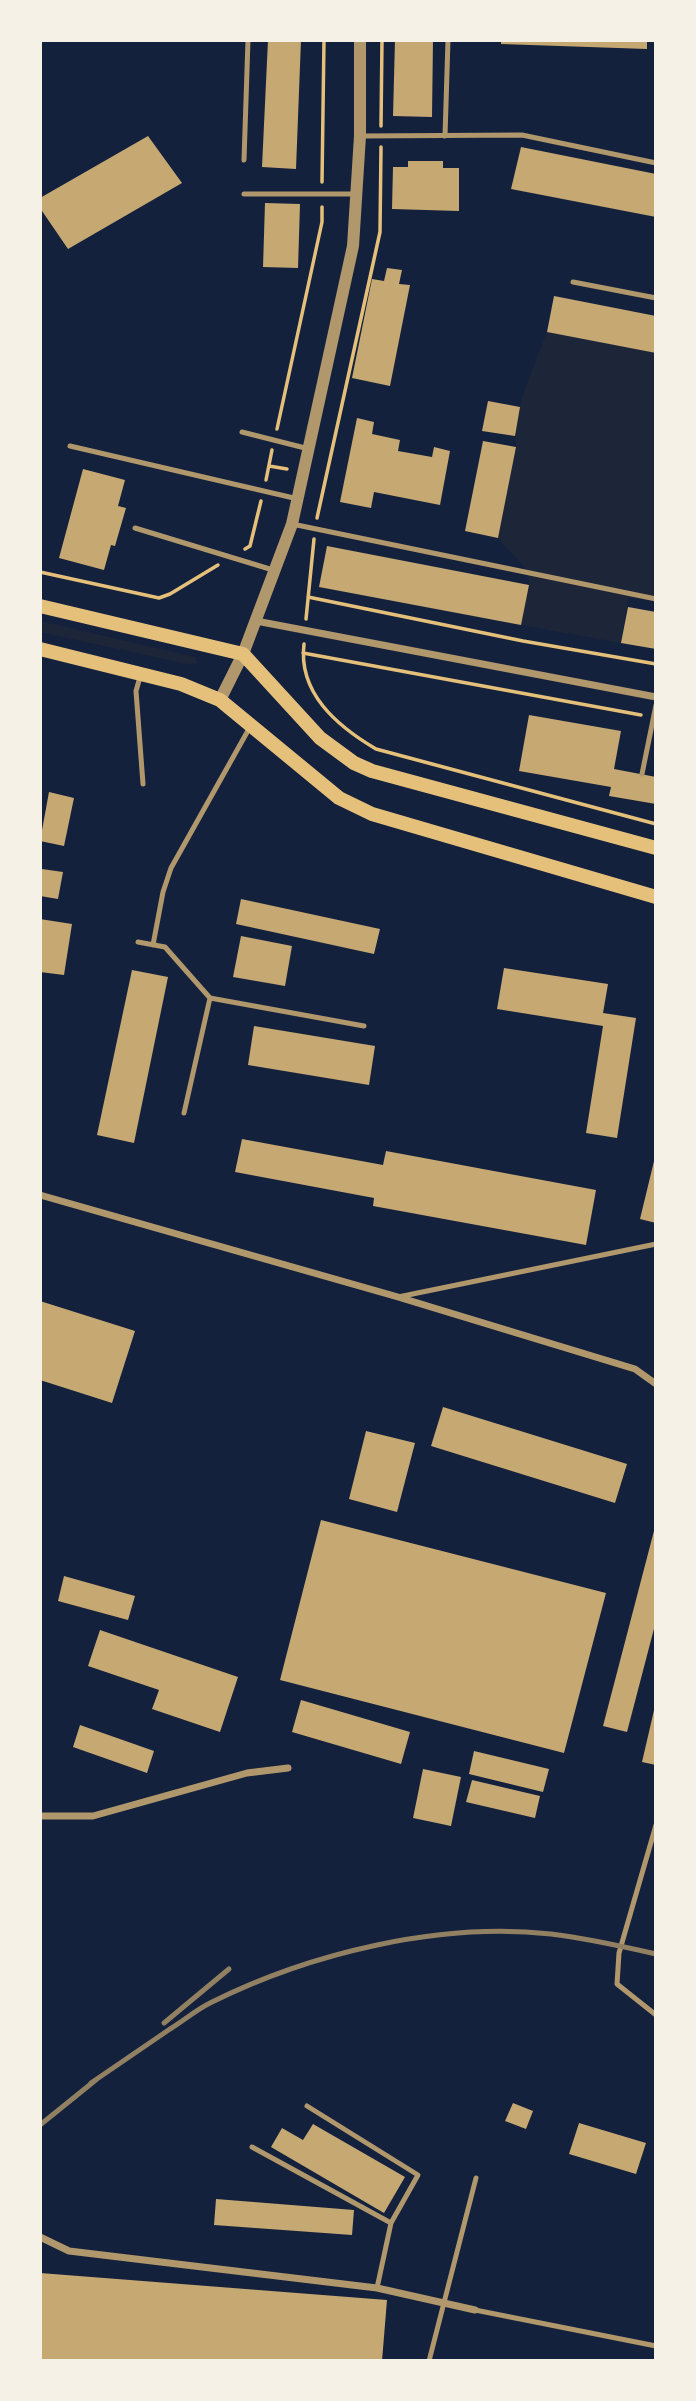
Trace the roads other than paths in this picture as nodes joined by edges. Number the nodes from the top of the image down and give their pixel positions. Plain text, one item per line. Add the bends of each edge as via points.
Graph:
1 (247, 40) edge
2 (360, 40) edge
3 (448, 40) edge
4 (360, 136) junction
5 (445, 136) junction
6 (244, 160) dead end
7 (656, 163) edge
8 (244, 194) dead end
9 (357, 194) junction
10 (573, 282) dead end
11 (656, 298) edge
12 (242, 432) dead end
13 (70, 446) dead end
14 (309, 449) junction
15 (298, 499) junction
16 (292, 524) junction
17 (135, 528) dead end
18 (274, 570) junction
19 (656, 599) edge
20 (40, 606) edge
21 (256, 621) junction
22 (40, 649) edge
23 (243, 654) junction
24 (141, 674) junction
25 (656, 697) edge
26 (220, 700) junction
27 (656, 705) edge
28 (252, 724) junction
29 (642, 774) dead end
30 (143, 784) dead end
31 (656, 848) edge
32 (656, 897) edge
33 (138, 942) dead end
34 (153, 945) junction
35 (210, 998) junction
36 (364, 1026) dead end
37 (184, 1113) dead end
38 (40, 1195) edge
39 (656, 1244) edge
40 (398, 1297) junction
41 (656, 1384) edge
42 (288, 1768) dead end
43 (40, 1816) edge
44 (656, 1825) edge
45 (656, 2015) edge
46 (307, 2106) dead end
47 (252, 2147) dead end
48 (476, 2178) dead end
49 (391, 2223) junction
50 (40, 2236) edge
51 (377, 2288) junction
52 (443, 2303) junction
53 (475, 2310) joint
54 (656, 2346) edge
55 (429, 2361) edge

1 - 6 lane
2 - 4 street
3 - 5 lane
4 - 5 lane
4 - 9 street
5 - 7 lane via 522,135
8 - 9 lane
9 - 14 street via 353,246
10 - 11 lane
12 - 14 lane
13 - 15 lane
14 - 15 street
15 - 16 street
16 - 18 street
16 - 19 lane
17 - 18 lane
18 - 21 street
20 - 23 main road
21 - 23 street
21 - 25 street
22 - 24 main road
23 - 26 street
23 - 31 main road via 305,723 354,763
24 - 26 main road
24 - 30 lane via 136,691
26 - 28 main road
27 - 29 lane
28 - 32 main road via 339,798 372,814
28 - 34 lane via 171,868
33 - 34 lane
34 - 35 lane via 165,947
35 - 36 lane
35 - 37 lane
38 - 40 street
39 - 40 lane
40 - 41 street via 635,1369
42 - 43 street via 247,1773 93,1816
44 - 45 lane via 619,1953 617,1984
46 - 49 lane via 418,2175
47 - 49 lane
48 - 52 lane
49 - 51 lane
50 - 51 street via 69,2251
51 - 52 street
52 - 53 street
52 - 55 lane
53 - 54 lane

